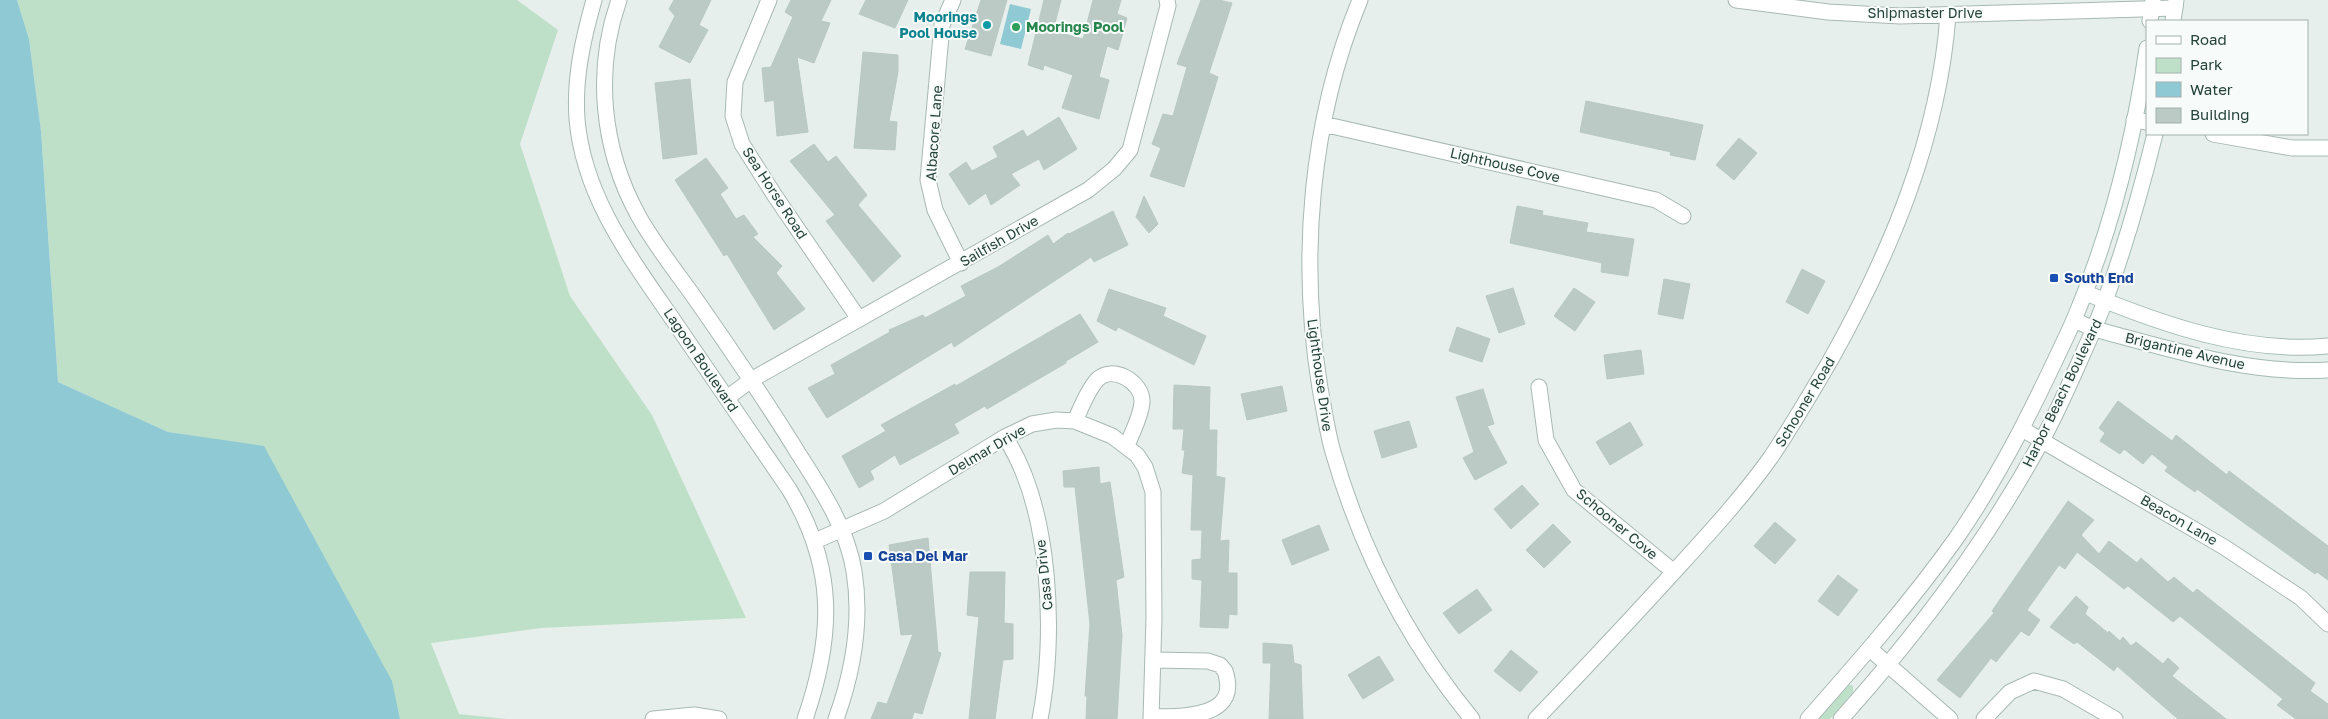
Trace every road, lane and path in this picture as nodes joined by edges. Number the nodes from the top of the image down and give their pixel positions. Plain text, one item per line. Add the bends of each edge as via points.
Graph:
1 (594, 0) edge
2 (619, 0) edge
3 (769, 0) edge
4 (953, 0) edge
5 (1167, 0) edge
6 (1360, 0) edge
7 (1736, 0) edge
8 (2152, 9) edge
9 (2175, 10) edge
10 (1948, 15) junction
11 (2146, 58) edge
12 (2140, 121) edge
13 (1323, 124) junction
14 (2155, 135) edge
15 (2219, 135) edge
16 (2328, 148) edge
17 (1683, 216) dead end
18 (961, 262) junction
19 (2086, 293) junction
20 (2106, 301) junction
21 (860, 319) junction
22 (2074, 320) junction
23 (2094, 328) junction
24 (2328, 346) edge
25 (2328, 370) edge
26 (751, 380) junction
27 (1539, 387) dead end
28 (727, 398) junction
29 (1075, 422) junction
30 (2022, 429) junction
31 (1005, 438) junction
32 (2042, 441) junction
33 (1127, 446) junction
34 (841, 530) junction
35 (815, 541) junction
36 (1674, 572) junction
37 (2328, 624) edge
38 (1870, 649) junction
39 (1154, 660) junction
40 (1889, 665) junction
41 (1151, 718) edge
42 (653, 719) edge
43 (719, 719) edge
44 (805, 719) edge
45 (836, 719) edge
46 (1040, 719) edge
47 (1472, 719) edge
48 (1536, 719) edge
49 (1808, 719) edge
50 (1841, 719) edge
51 (1950, 719) edge
52 (1984, 719) edge
53 (2115, 719) edge

1 - 28 street, Lagoon Boulevard via 580,55 576,94 577,120 594,193 628,252
2 - 26 street via 605,49 604,71 605,103 615,163 639,216
3 - 21 street, Sea Horse Road via 735,82 733,116 742,144
4 - 18 street, Albacore Lane via 942,24 928,180 935,210
5 - 18 street, Sailfish Drive via 1130,150 1114,169 1088,190
6 - 13 street, Lighthouse Drive
7 - 10 street, Shipmaster Drive via 1828,12
8 - 9 street, Shipmaster Drive
8 - 10 street, Shipmaster Drive
10 - 36 street, Schooner Road via 1945,56 1936,101 1911,188 1854,318 1803,408 1770,458
11 - 12 street
12 - 19 street
13 - 17 street, Lighthouse Cove via 1656,200
13 - 47 street, Lighthouse Drive via 1312,221 1310,300 1318,375 1332,450 1360,531 1387,590 1441,681
14 - 20 street, Harbor Beach Boulevard
15 - 16 street via 2292,148
18 - 21 street, Sailfish Drive
19 - 20 street, Brigantine Avenue
19 - 22 street, Harbor Beach Boulevard
20 - 23 street, Harbor Beach Boulevard
20 - 24 street, Brigantine Avenue via 2174,326 2226,339 2276,346
21 - 26 street, Sailfish Drive
22 - 23 street, Brigantine Avenue
22 - 30 street, Harbor Beach Boulevard
23 - 25 street, Brigantine Avenue via 2256,368
23 - 32 street, Harbor Beach Boulevard
26 - 28 street, Sailfish Drive
26 - 34 street via 815,479
27 - 36 street, Schooner Cove via 1546,440 1574,490
28 - 35 street, Lagoon Boulevard via 801,508
29 - 31 street, Delmar Drive via 1044,421
29 - 33 street, Delmar Drive via 1100,430
29 - 33 street via 1092,388 1102,376 1111,374 1128,379 1139,389 1142,402
30 - 32 street, Beacon Lane
30 - 38 street, Harbor Beach Boulevard via 1955,540
31 - 34 street, Delmar Drive via 884,511
31 - 46 street, Casa Drive via 1015,453 1031,494 1048,581 1049,642
32 - 37 street, Beacon Lane via 2224,547 2301,598
32 - 40 street, Harbor Beach Boulevard via 1988,534
33 - 39 street, Delmar Drive via 1145,467 1153,492
34 - 35 street, Delmar Drive
34 - 45 street via 854,570 857,624 848,684
35 - 44 street, Lagoon Boulevard via 827,619 820,670
36 - 48 street, Schooner Road
38 - 40 street
38 - 49 street, Harbor Beach Boulevard
39 - 41 street, Delmar Drive
39 - 41 street via 1214,662 1226,671 1228,690 1224,700 1213,711
40 - 50 street, Harbor Beach Boulevard
40 - 51 street
42 - 43 street via 694,715
52 - 53 street via 2010,692 2034,681 2063,689

